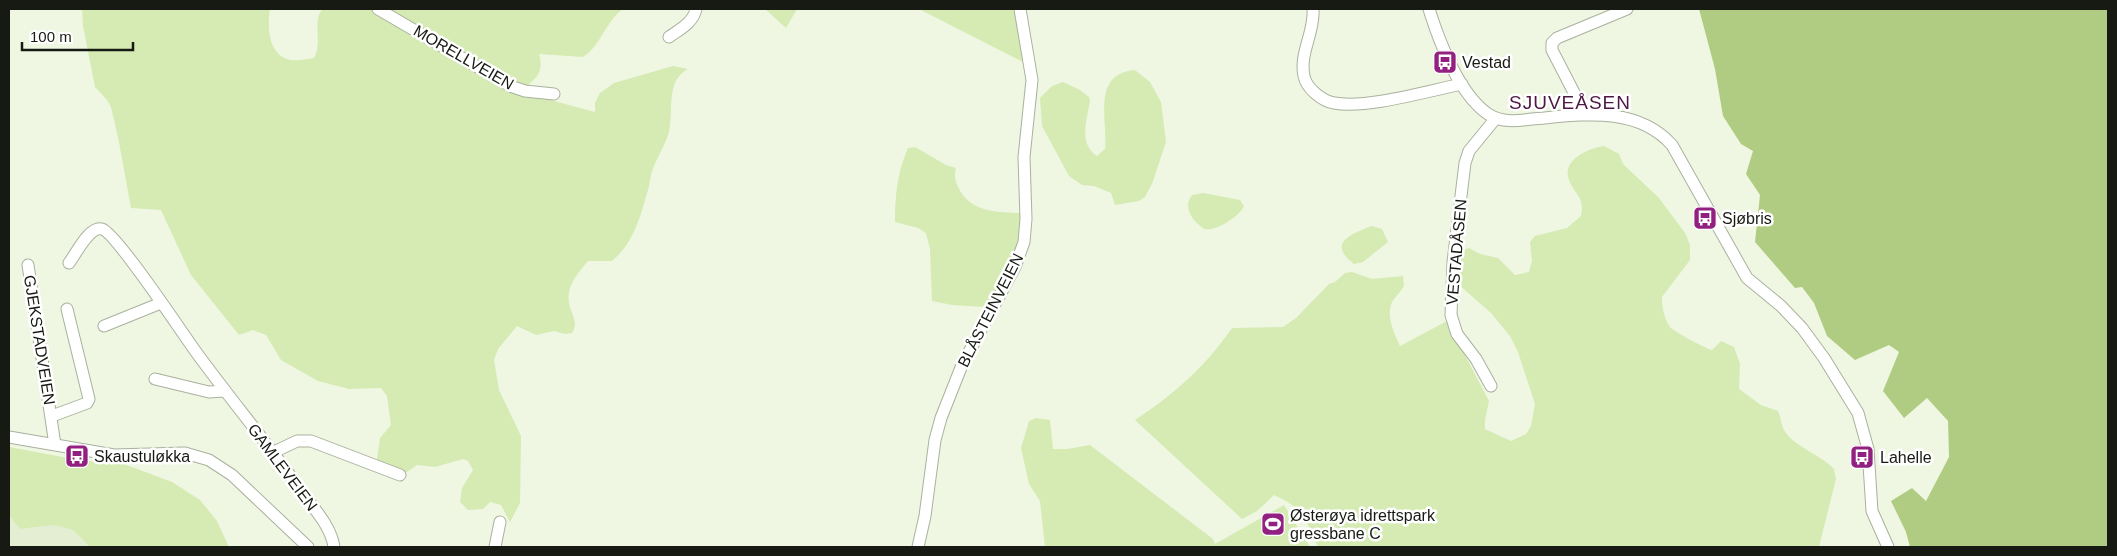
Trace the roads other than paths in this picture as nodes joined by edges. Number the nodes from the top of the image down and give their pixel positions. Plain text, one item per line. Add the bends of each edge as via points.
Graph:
1 (378, 9) edge
2 (696, 9) edge
3 (1020, 9) edge
4 (1313, 9) edge
5 (1429, 9) edge
6 (1627, 9) edge
7 (669, 37) dead end
8 (1462, 84) junction
9 (554, 94) dead end
10 (1585, 114) junction
11 (1496, 118) junction
12 (69, 263) dead end
13 (28, 265) dead end
14 (161, 303) junction
15 (67, 309) dead end
16 (104, 326) dead end
17 (155, 379) dead end
18 (1491, 386) dead end
19 (224, 391) junction
20 (52, 416) junction
21 (9, 437) edge
22 (55, 445) junction
23 (274, 452) junction
24 (400, 475) dead end
25 (500, 522) dead end
26 (308, 547) edge
27 (334, 547) edge
28 (496, 547) edge
29 (918, 547) edge
30 (1888, 547) edge

1 - 9 street, MORELLVEIEN via 510,86
2 - 7 street via 688,23
3 - 29 street, BLÅSTEINVEIEN via 1032,80 1024,157 1024,242 1015,267 962,365 941,418
4 - 8 street via 1314,22 1306,48 1304,77 1323,99 1334,103 1368,102
5 - 8 street
6 - 10 street via 1552,43 1552,50
8 - 11 street via 1477,105
10 - 11 street via 1506,121
10 - 30 street via 1634,120 1657,130 1672,145 1747,278 1781,306 1820,352 1863,425 1872,511
11 - 18 street, VESTADÅSEN via 1469,151 1465,163 1453,262 1451,315 1457,334
12 - 14 street, GAMLEVEIEN via 91,232 97,228 104,230 129,257
13 - 20 street, GJEKSTADVEIEN
14 - 16 street
14 - 19 street, GAMLEVEIEN
15 - 20 street, GJEKSTADVEIEN via 89,399 81,407
17 - 19 street via 209,392
19 - 23 street, GAMLEVEIEN
20 - 22 street, GJEKSTADVEIEN
21 - 22 street
22 - 26 street via 114,455 185,453 209,460 232,475
23 - 24 street via 297,441 311,441
23 - 27 street, GAMLEVEIEN via 324,524
25 - 28 street

